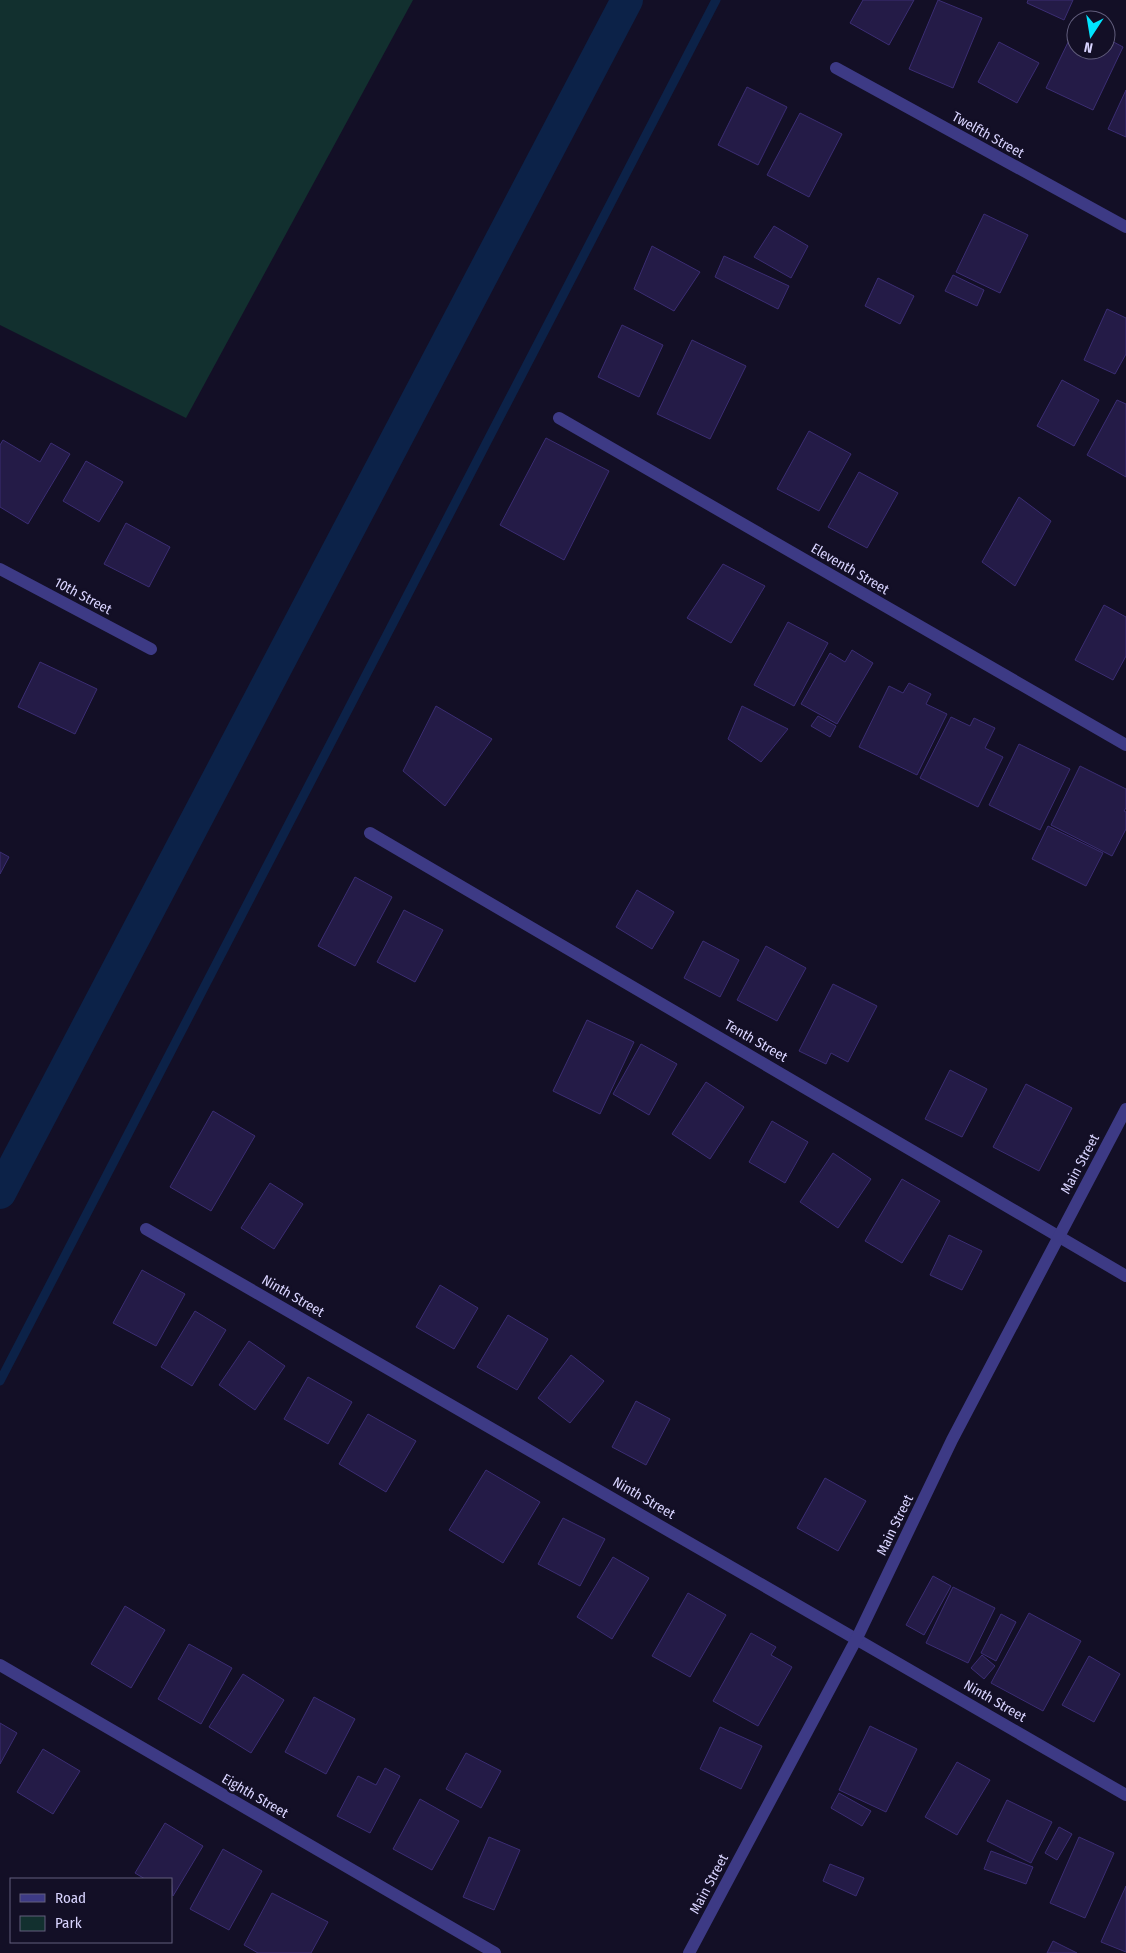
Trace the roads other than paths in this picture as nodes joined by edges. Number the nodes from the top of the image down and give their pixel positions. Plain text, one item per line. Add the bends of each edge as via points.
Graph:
1 (836, 68) dead end
2 (1126, 227) edge
3 (559, 418) dead end
4 (0, 569) edge
5 (151, 649) dead end
6 (1126, 746) edge
7 (370, 833) dead end
8 (1126, 1109) edge
9 (146, 1229) dead end
10 (1058, 1236) junction
11 (1126, 1276) edge
12 (856, 1638) junction
13 (0, 1665) edge
14 (1126, 1795) edge
15 (495, 1953) edge
16 (689, 1953) edge

1 - 2 street, Twelfth Street
3 - 6 street, Eleventh Street
4 - 5 street, 10th Street
7 - 10 street, Tenth Street
8 - 10 street, Main Street
9 - 12 street, Ninth Street
10 - 11 street, Tenth Street
10 - 12 street, Main Street via 952,1440
12 - 14 street, Ninth Street
12 - 16 street, Main Street
13 - 15 street, Eighth Street

